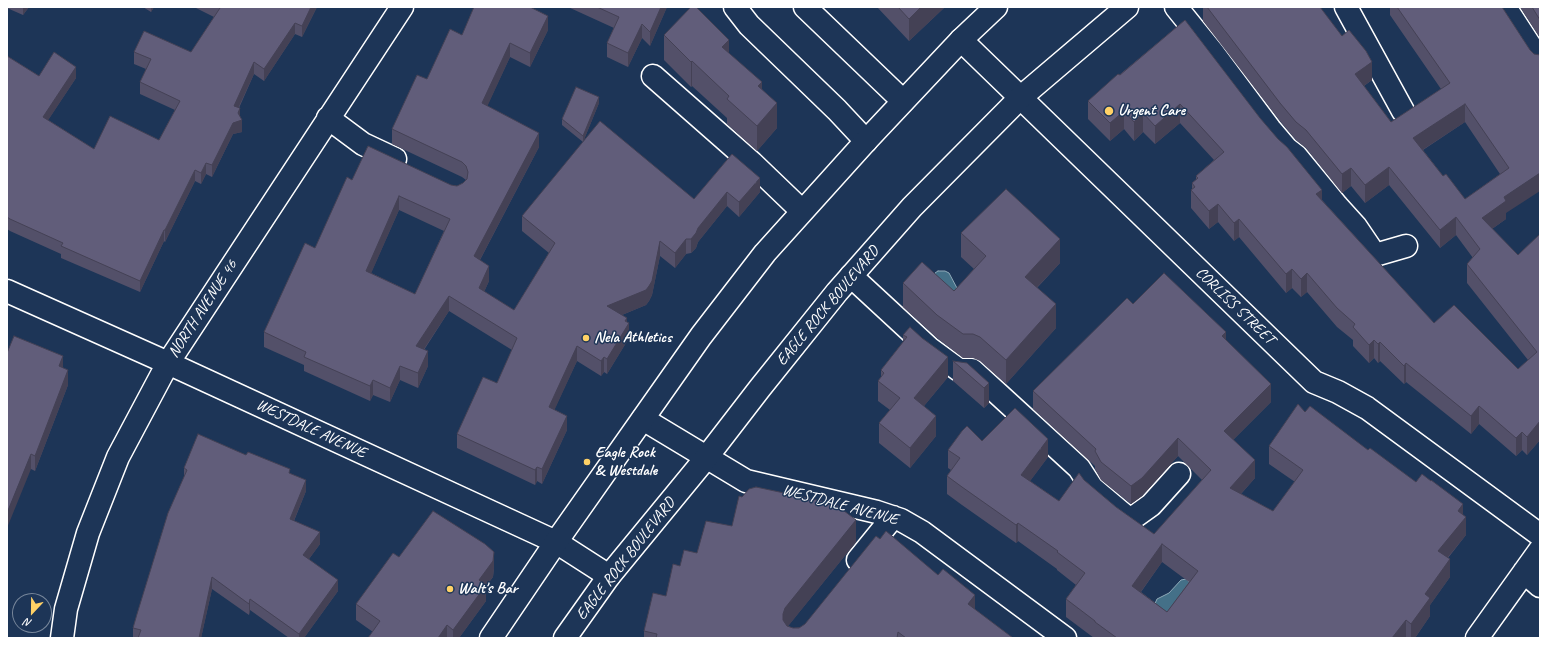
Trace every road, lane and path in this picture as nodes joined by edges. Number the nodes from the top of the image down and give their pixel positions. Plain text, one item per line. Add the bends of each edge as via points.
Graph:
1 (402, 7) edge
2 (735, 7) edge
3 (805, 7) edge
4 (996, 7) edge
5 (1127, 7) edge
6 (1176, 7) edge
7 (1346, 7) edge
8 (1505, 7) edge
9 (961, 40) junction
10 (1540, 62) edge
11 (653, 76) dead end
12 (1020, 98) junction
13 (903, 101) junction
14 (1403, 111) dead end
15 (328, 118) junction
16 (866, 141) junction
17 (413, 168) edge
18 (802, 212) junction
19 (1406, 246) dead end
20 (851, 276) junction
21 (7, 291) edge
22 (168, 363) junction
23 (643, 419) junction
24 (706, 458) junction
25 (1179, 474) dead end
26 (893, 517) junction
27 (1540, 535) edge
28 (556, 542) junction
29 (1540, 550) edge
30 (609, 576) junction
31 (844, 578) edge
32 (1532, 579) edge
33 (62, 638) edge
34 (490, 638) edge
35 (566, 638) edge
36 (1065, 638) edge
37 (1476, 638) edge

1 - 15 street, NORTH AVENUE 46
2 - 16 street via 749,25
3 - 13 street
4 - 9 street
5 - 12 street, EAGLE ROCK BOULEVARD
6 - 19 street via 1287,149 1296,156 1356,227 1375,255
7 - 14 street
8 - 10 street
9 - 12 street, CORLISS STREET
9 - 13 street
11 - 18 street via 752,163
12 - 20 street, EAGLE ROCK BOULEVARD via 912,208
12 - 27 street, CORLISS STREET via 1314,382 1367,408
13 - 16 street
15 - 17 street via 363,144
15 - 22 street, NORTH AVENUE 46
16 - 18 street
18 - 23 street via 765,253 701,336
20 - 24 street, EAGLE ROCK BOULEVARD
20 - 25 street via 929,348 958,370 972,370 1079,468 1092,488 1130,520 1151,505
21 - 22 street, WESTDALE AVENUE
22 - 28 street, WESTDALE AVENUE
22 - 33 street, NORTH AVENUE 46 via 118,457 88,533 66,609
23 - 24 street, WESTDALE AVENUE
23 - 28 street
24 - 26 street, WESTDALE AVENUE via 746,481
24 - 30 street, EAGLE ROCK BOULEVARD
26 - 31 street
26 - 36 street, WESTDALE AVENUE via 922,532
28 - 30 street, WESTDALE AVENUE
28 - 34 street
29 - 32 street
30 - 35 street, EAGLE ROCK BOULEVARD
32 - 37 street

